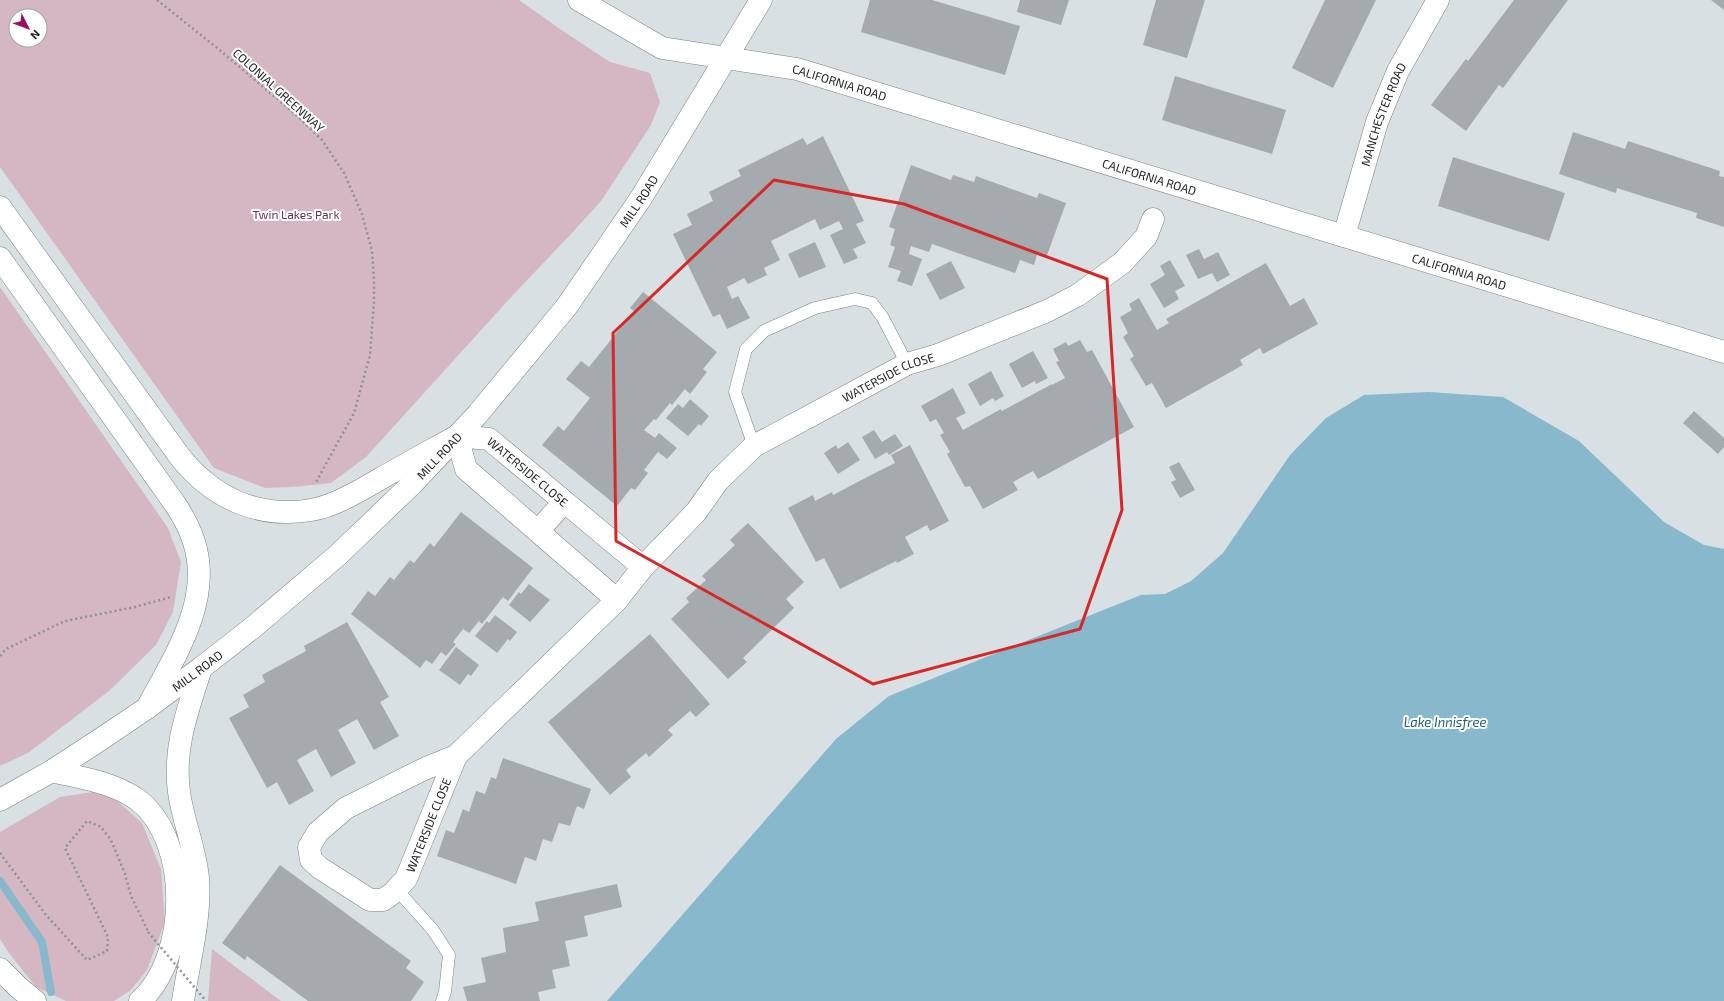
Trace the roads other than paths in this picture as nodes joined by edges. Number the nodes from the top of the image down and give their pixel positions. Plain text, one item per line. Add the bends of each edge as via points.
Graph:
1 (579, 0) edge
2 (761, 0) edge
3 (1438, 0) edge
4 (726, 58) junction
5 (0, 207) edge
6 (1153, 219) dead end
7 (1344, 236) junction
8 (0, 258) edge
9 (1724, 352) edge
10 (907, 364) junction
11 (457, 436) junction
12 (754, 446) junction
13 (564, 502) junction
14 (538, 531) junction
15 (642, 567) junction
16 (617, 600) junction
17 (201, 668) junction
18 (147, 708) junction
19 (456, 756) junction
20 (52, 771) junction
21 (0, 800) edge
22 (397, 890) junction
23 (0, 969) edge
24 (35, 1001) edge
25 (140, 1001) edge
26 (183, 1001) edge
27 (442, 1001) edge

1 - 4 main road, CALIFORNIA ROAD via 662,48
2 - 4 main road, MILL ROAD
3 - 7 main road, MANCHESTER ROAD via 1398,71 1377,122
4 - 7 main road, CALIFORNIA ROAD via 797,69
4 - 11 main road, MILL ROAD via 641,198 567,306 482,410
5 - 11 main road via 190,470 223,496 264,510 312,510 348,496
6 - 10 main road, WATERSIDE CLOSE via 1146,237 1122,262 1078,295 1047,311 938,355
7 - 9 main road, CALIFORNIA ROAD
8 - 18 main road via 175,504 186,522 194,544 198,563 198,588 191,619 186,635
10 - 12 main road, WATERSIDE CLOSE
10 - 12 lane via 883,318 872,303 855,299 815,308 764,331 746,349 735,392
11 - 13 main road, WATERSIDE CLOSE via 489,439
11 - 14 main road via 466,469
11 - 17 main road, MILL ROAD via 413,483 338,555
12 - 15 main road, WATERSIDE CLOSE via 718,482 696,512
13 - 14 main road
13 - 15 main road, WATERSIDE CLOSE
14 - 16 main road
15 - 16 main road, WATERSIDE CLOSE
16 - 19 main road, WATERSIDE CLOSE
17 - 18 main road, MILL ROAD
17 - 26 main road via 178,750 179,792 198,878 196,920
18 - 20 main road, MILL ROAD
19 - 22 main road, WATERSIDE CLOSE via 406,879
19 - 22 main road, WATERSIDE CLOSE via 346,808 318,832 309,847 311,860 320,868 370,900 383,900
20 - 21 main road, MILL ROAD
20 - 25 main road via 94,780 126,793 148,810 159,823 167,840 176,878 176,924 164,966 157,980
22 - 27 lane via 434,930 449,954
23 - 24 main road

